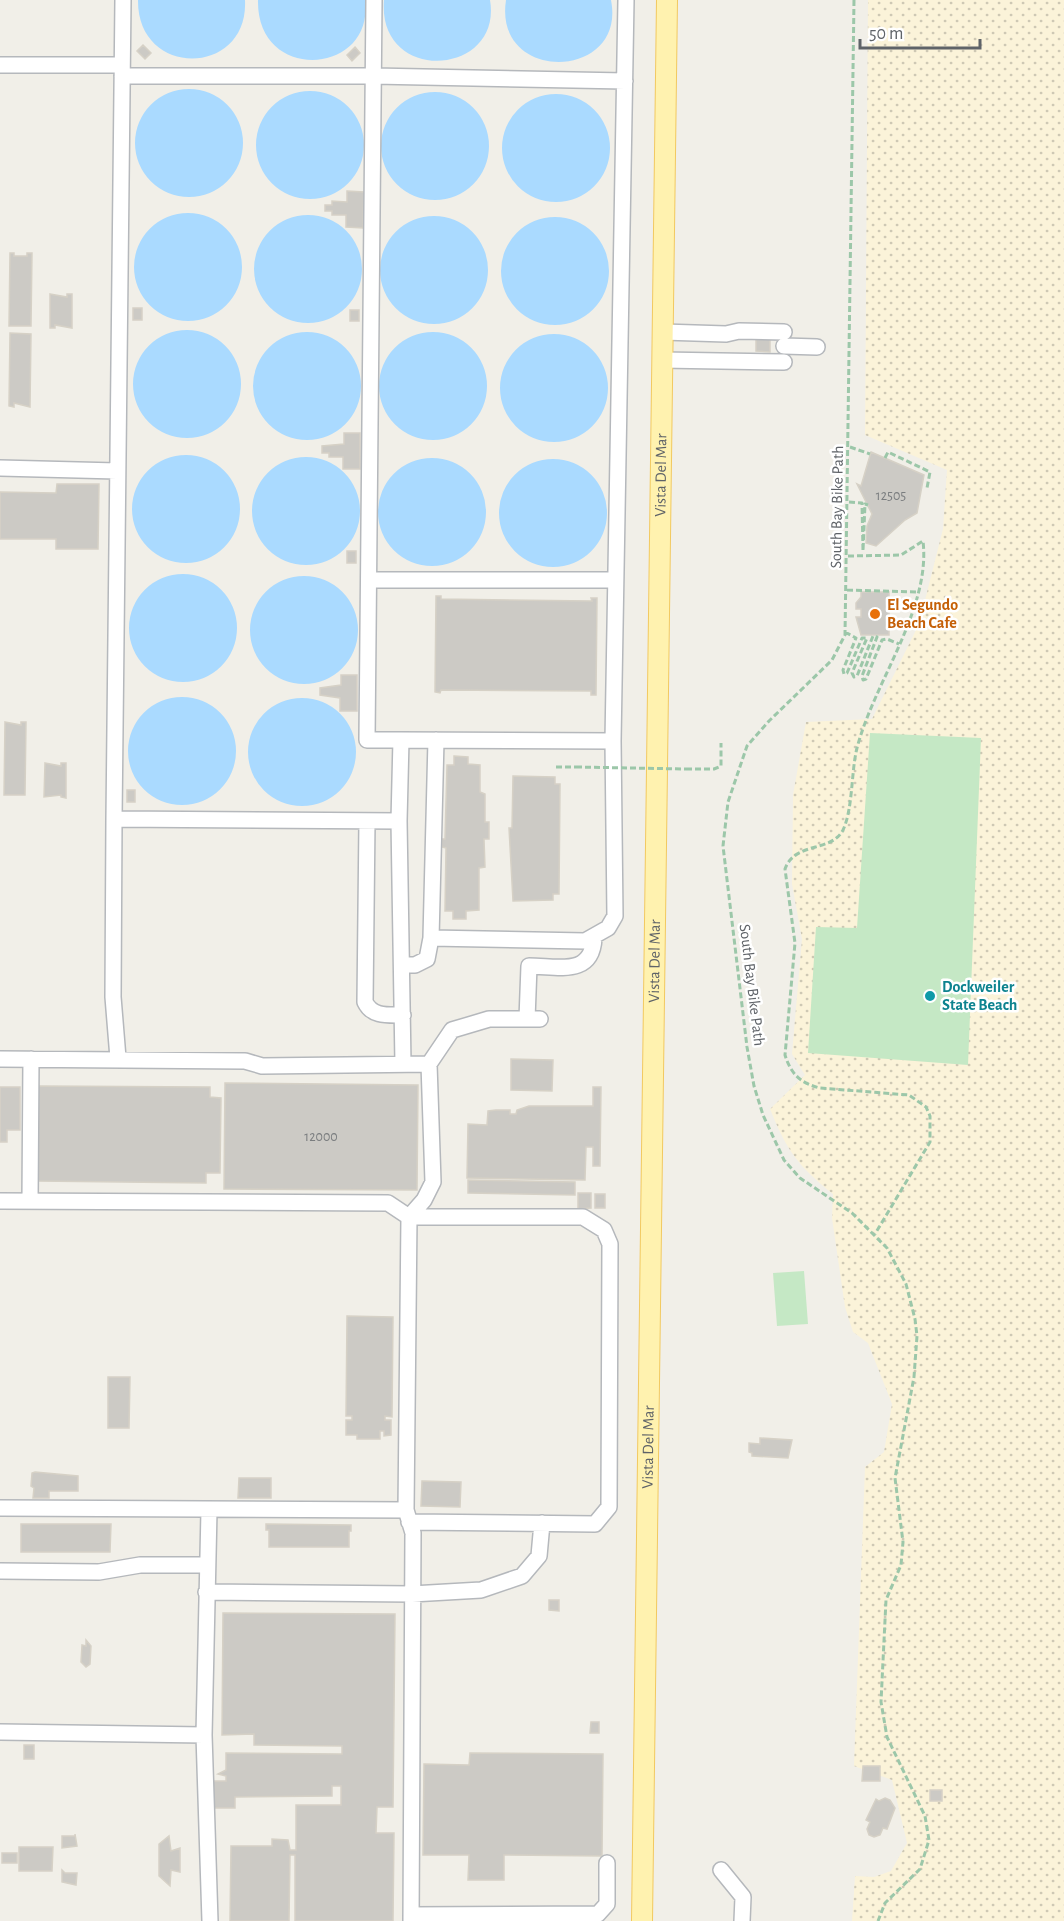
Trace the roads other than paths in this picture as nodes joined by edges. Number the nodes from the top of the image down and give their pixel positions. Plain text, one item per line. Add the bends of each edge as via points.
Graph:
1 (123, 0) edge
2 (375, 0) edge
3 (626, 0) edge
4 (667, 0) edge
5 (0, 65) edge
6 (122, 71) junction
7 (374, 76) junction
8 (625, 81) junction
9 (663, 332) junction
10 (784, 346) junction
11 (817, 347) dead end
12 (662, 360) junction
13 (0, 468) edge
14 (117, 471) junction
15 (370, 580) junction
16 (615, 580) junction
17 (401, 740) junction
18 (436, 740) junction
19 (613, 741) junction
20 (114, 819) junction
21 (366, 821) junction
22 (399, 821) junction
23 (594, 938) junction
24 (431, 939) junction
25 (403, 965) junction
26 (403, 1016) junction
27 (118, 1058) junction
28 (0, 1059) edge
29 (31, 1059) junction
30 (403, 1064) junction
31 (429, 1064) junction
32 (0, 1201) edge
33 (30, 1201) junction
34 (409, 1217) junction
35 (0, 1508) edge
36 (209, 1511) junction
37 (408, 1516) junction
38 (542, 1523) junction
39 (207, 1565) junction
40 (0, 1571) edge
41 (206, 1592) junction
42 (412, 1594) junction
43 (0, 1732) edge
44 (204, 1735) junction
45 (607, 1863) dead end
46 (721, 1870) dead end
47 (411, 1918) edge
48 (210, 1921) edge
49 (642, 1921) edge
50 (742, 1921) edge

1 - 6 lane
2 - 7 lane
3 - 8 lane
4 - 9 main road, Vista Del Mar
5 - 6 lane
6 - 7 lane
6 - 14 lane
7 - 8 lane
7 - 15 lane
8 - 16 lane
9 - 10 lane via 739,331
9 - 12 main road, Vista Del Mar
10 - 11 lane
10 - 12 lane
12 - 49 main road, Vista Del Mar
13 - 14 lane
14 - 20 lane
15 - 16 lane
15 - 17 lane via 367,740
16 - 19 lane
17 - 18 lane
17 - 22 lane
18 - 19 lane
18 - 24 lane
19 - 23 lane via 615,916 608,928
20 - 21 lane
20 - 27 lane via 113,997
21 - 22 lane
21 - 26 lane via 365,1002 369,1010 378,1014
22 - 25 lane
23 - 24 lane
23 - 31 lane via 594,952 578,966 529,966 534,1019 489,1019 452,1030
24 - 25 lane via 427,959
25 - 26 lane
26 - 30 lane
27 - 29 lane
27 - 30 lane via 245,1061 262,1066
28 - 29 lane
29 - 33 lane
30 - 31 lane
31 - 34 lane via 433,1182
32 - 33 lane
33 - 34 lane via 388,1203
34 - 37 lane
34 - 38 lane via 583,1217 603,1230 610,1244 609,1508 595,1524
35 - 36 lane
36 - 37 lane
36 - 39 lane
37 - 38 lane
37 - 42 lane via 413,1533
38 - 42 lane via 539,1556 522,1576 481,1590
39 - 40 lane via 140,1565 99,1572
39 - 41 lane
41 - 42 lane
41 - 44 lane
42 - 47 lane
43 - 44 lane
44 - 48 lane
45 - 47 lane via 607,1904 598,1914
46 - 50 lane via 743,1897

